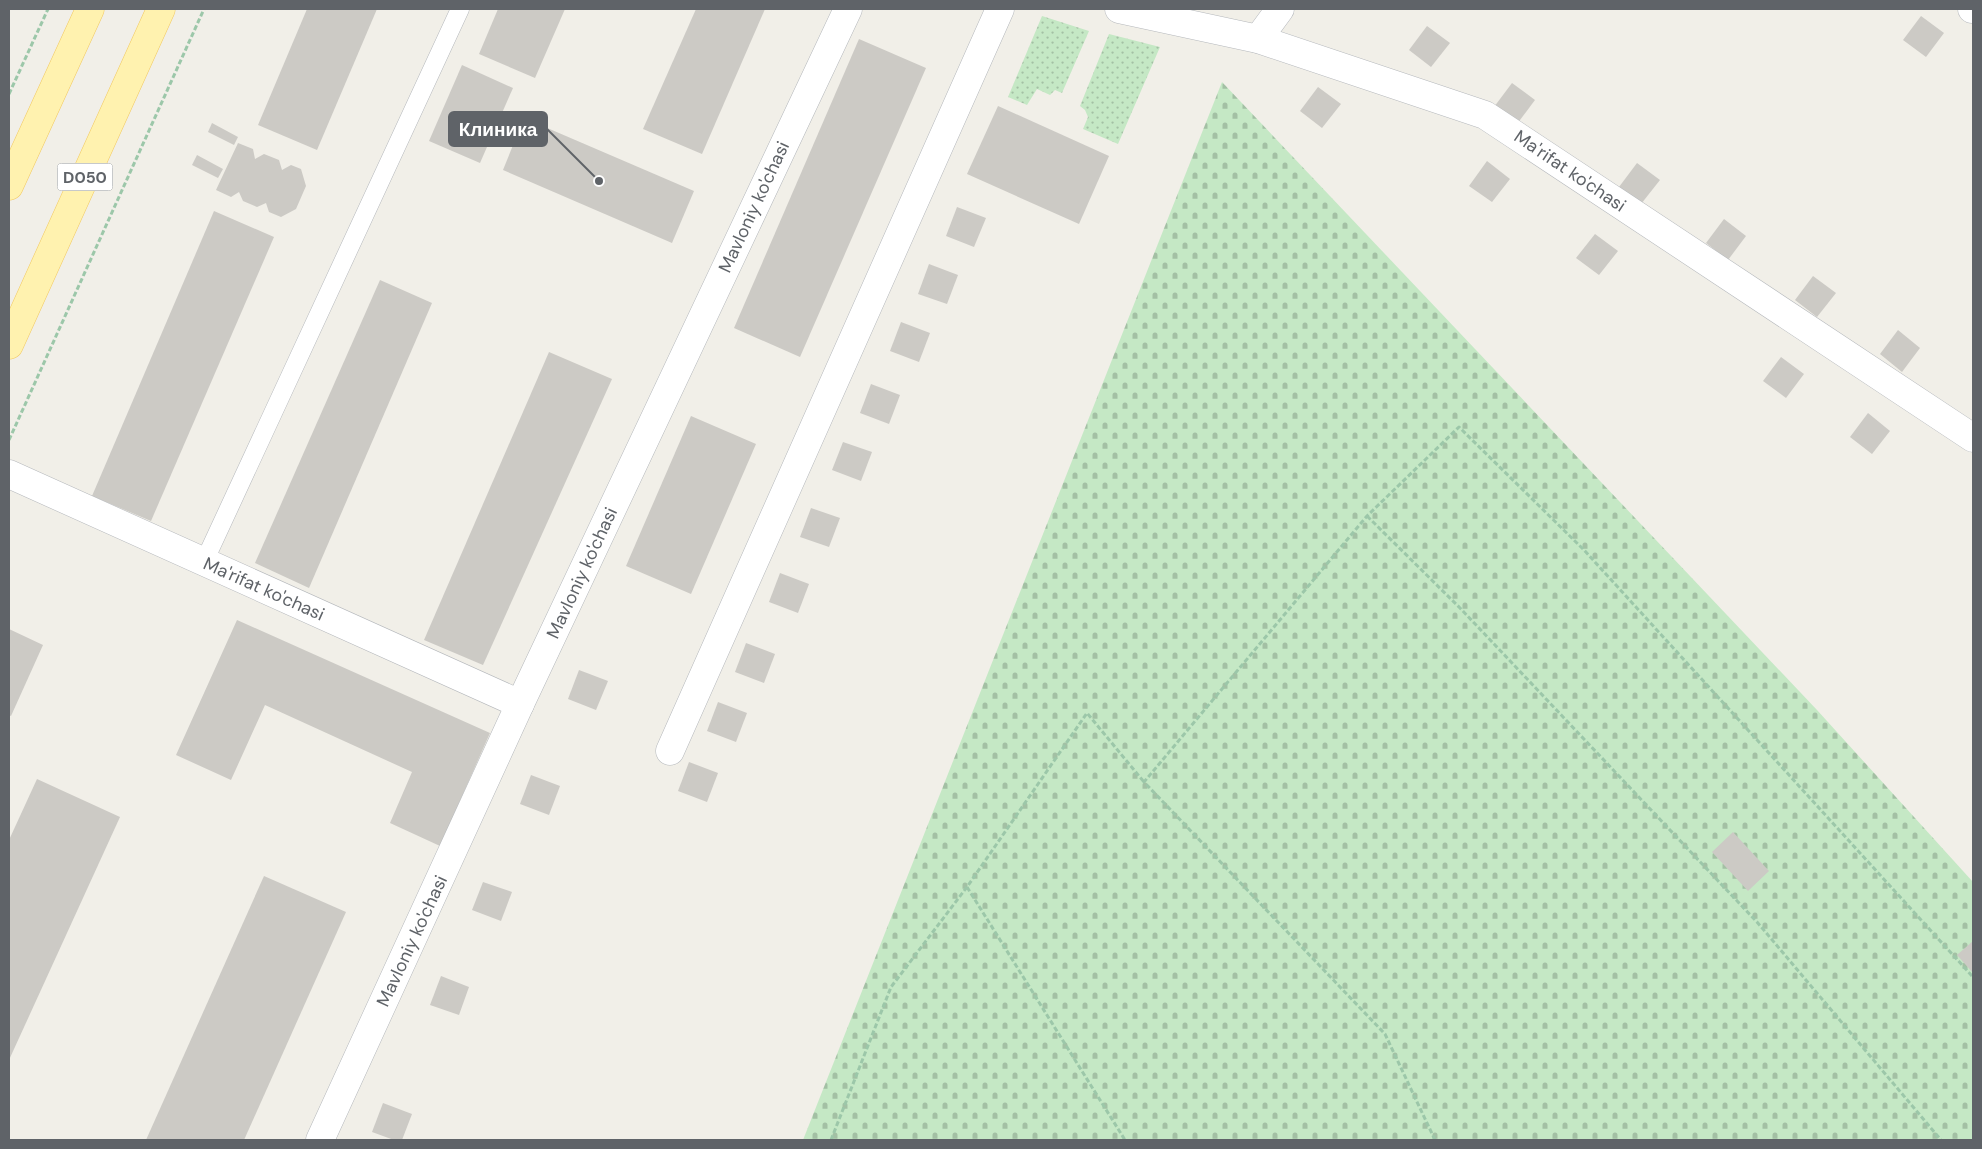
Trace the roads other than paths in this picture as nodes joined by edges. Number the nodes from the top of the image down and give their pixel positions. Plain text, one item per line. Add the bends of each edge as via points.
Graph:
1 (90, 9) edge
2 (160, 9) edge
3 (460, 9) edge
4 (848, 9) edge
5 (1000, 9) edge
6 (1119, 9) edge
7 (1280, 9) edge
8 (1258, 40) junction
9 (9, 186) edge
10 (9, 345) edge
11 (1973, 438) edge
12 (9, 474) edge
13 (204, 562) junction
14 (520, 704) junction
15 (670, 751) dead end
16 (320, 1140) edge

1 - 9 main road
2 - 10 main road, D050
3 - 13 lane
4 - 14 street, Mavloniy ko'chasi
5 - 15 street
6 - 8 street, Ma'rifat ko'chasi
7 - 8 street
8 - 11 street, Ma'rifat ko'chasi via 1485,115
12 - 13 street, Ma'rifat ko'chasi
13 - 14 street, Ma'rifat ko'chasi
14 - 16 street, Mavloniy ko'chasi

